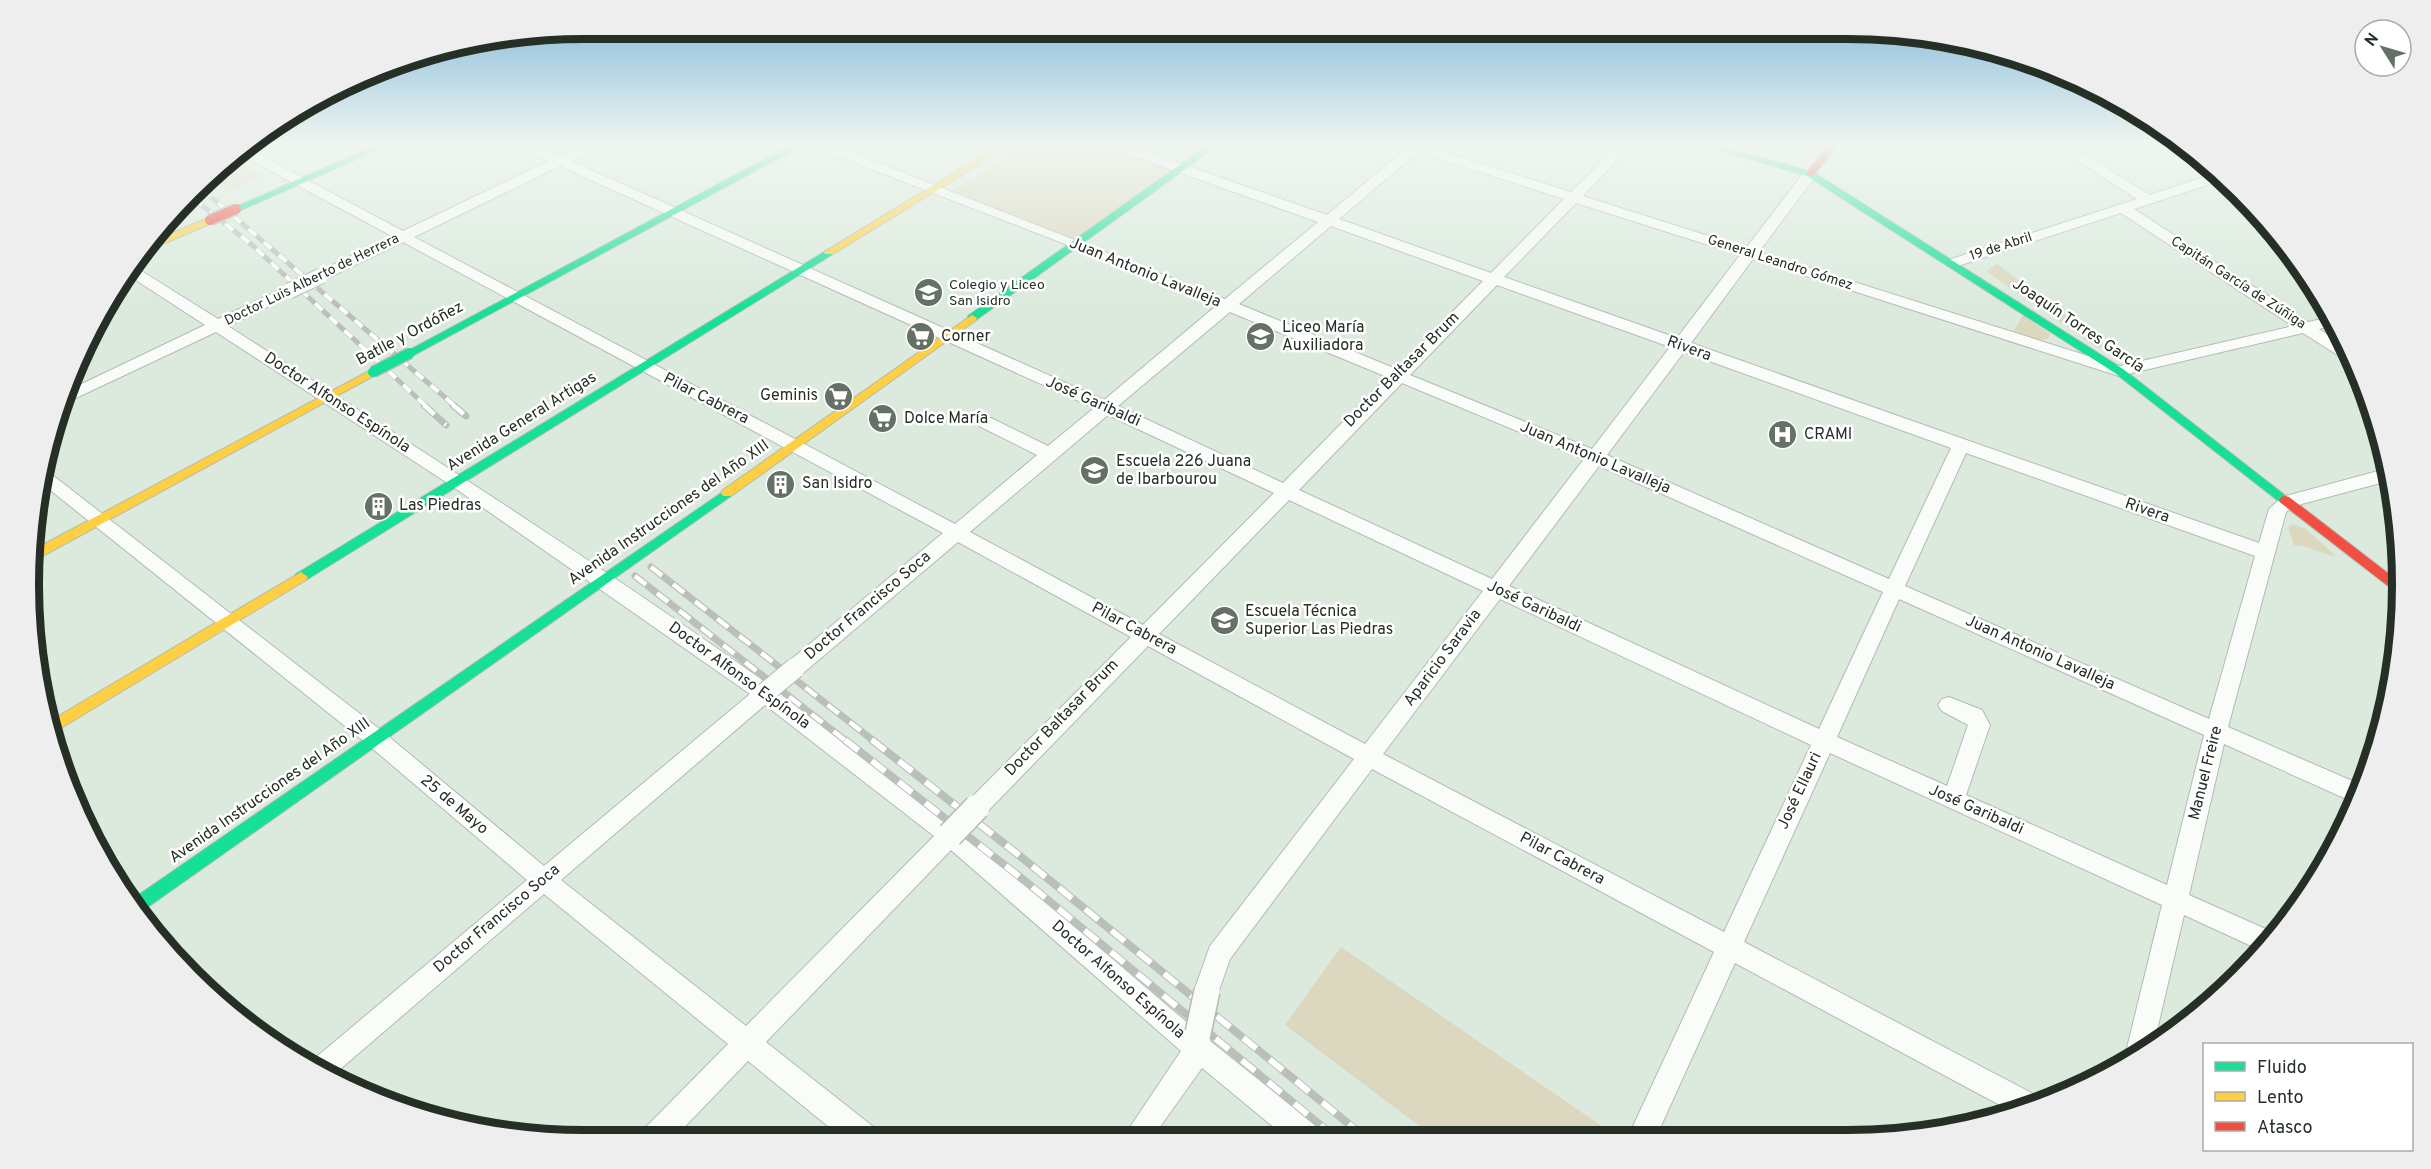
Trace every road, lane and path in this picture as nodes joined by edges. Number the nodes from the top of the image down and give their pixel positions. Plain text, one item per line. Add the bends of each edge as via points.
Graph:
1 (1574, 198) edge
2 (260, 199) edge
3 (331, 199) edge
4 (481, 199) edge
5 (641, 199) edge
6 (700, 199) edge
7 (915, 199) edge
8 (959, 199) edge
9 (1139, 199) edge
10 (1266, 199) edge
11 (1353, 199) edge
12 (1576, 199) edge
13 (1792, 199) edge
14 (1849, 199) edge
15 (2147, 199) edge
16 (2123, 208) junction
17 (673, 213) junction
18 (1328, 221) junction
19 (403, 236) junction
20 (161, 241) edge
21 (1077, 244) junction
22 (1750, 254) junction
23 (1953, 263) junction
24 (801, 269) junction
25 (136, 274) edge
26 (1492, 279) junction
27 (516, 296) junction
28 (1227, 307) junction
29 (2325, 323) edge
30 (219, 325) junction
31 (2306, 328) junction
32 (947, 337) junction
33 (1681, 345) junction
34 (2338, 349) edge
35 (642, 366) junction
36 (2119, 371) junction
37 (1396, 375) junction
38 (74, 394) edge
39 (327, 398) junction
40 (1105, 407) junction
41 (985, 422) dead end
42 (795, 446) junction
43 (1960, 446) junction
44 (1049, 454) junction
45 (1595, 457) junction
46 (2382, 476) edge
47 (49, 479) edge
48 (458, 482) junction
49 (1284, 491) junction
50 (2288, 501) junction
51 (102, 519) junction
52 (954, 533) junction
53 (40, 552) edge
54 (2265, 553) junction
55 (603, 580) junction
56 (2392, 583) edge
57 (1893, 588) junction
58 (1495, 589) junction
59 (228, 620) junction
60 (1144, 634) junction
61 (765, 693) junction
62 (1949, 705) dead end
63 (57, 724) edge
64 (2216, 732) junction
65 (374, 737) junction
66 (1824, 741) junction
67 (1368, 756) junction
68 (2351, 791) edge
69 (1953, 800) junction
70 (950, 835) junction
71 (543, 879) junction
72 (2175, 900) junction
73 (141, 902) edge
74 (2261, 939) edge
75 (1728, 947) junction
76 (1196, 1039) junction
77 (748, 1043) junction
78 (2141, 1044) edge
79 (326, 1064) edge
80 (2020, 1101) edge
81 (663, 1130) edge
82 (854, 1130) edge
83 (1141, 1130) edge
84 (1300, 1130) edge
85 (1645, 1130) edge

1 - 26 street, Doctor Baltasar Brum
2 - 20 street, bridge
3 - 19 street, Pilar Cabrera
4 - 19 street, Doctor Luis Alberto de Herrera
5 - 17 street, José Garibaldi
6 - 17 street, Batlle y Ordóñez
7 - 24 street, Avenida General Artigas
8 - 21 street, Juan Antonio Lavalleja
9 - 21 street, Avenida Instrucciones del Año XIII
10 - 18 street, Rivera
11 - 18 street, Doctor Francisco Soca
12 - 22 street, General Leandro Gómez
13 - 22 street, Aparicio Saravia
14 - 23 street, Joaquín Torres García
15 - 16 street, 19 de Abril
16 - 23 street, 19 de Abril
16 - 31 street, Capitán García de Zúñiga
17 - 24 street, José Garibaldi
17 - 27 street, Batlle y Ordóñez
18 - 26 street, Rivera
18 - 28 street, Doctor Francisco Soca
19 - 27 street, Pilar Cabrera
19 - 30 street, Doctor Luis Alberto de Herrera, bridge
21 - 28 street, Juan Antonio Lavalleja
21 - 32 street, Avenida Instrucciones del Año XIII
22 - 33 street, Aparicio Saravia
22 - 36 street, General Leandro Gómez
23 - 36 street, Joaquín Torres García
24 - 32 street, José Garibaldi
24 - 35 street, Avenida General Artigas
25 - 30 street, Doctor Alfonso Espínola
26 - 33 street, Rivera
26 - 37 street, Doctor Baltasar Brum
27 - 35 street, Pilar Cabrera
27 - 39 street, Batlle y Ordóñez, bridge
28 - 37 street, Juan Antonio Lavalleja
28 - 40 street, Doctor Francisco Soca
29 - 31 street
30 - 38 street, Doctor Luis Alberto de Herrera
30 - 39 street, Doctor Alfonso Espínola
31 - 34 street, Capitán García de Zúñiga
31 - 36 street
32 - 40 street, José Garibaldi
32 - 42 street, Avenida Instrucciones del Año XIII
33 - 43 street, Rivera
33 - 45 street, Aparicio Saravia
35 - 42 street, Pilar Cabrera
35 - 48 street, Avenida General Artigas
36 - 50 street, Joaquín Torres García
37 - 45 street, Juan Antonio Lavalleja
37 - 49 street, Doctor Baltasar Brum
39 - 48 street, Doctor Alfonso Espínola
39 - 51 street, Batlle y Ordóñez
40 - 44 street, Doctor Francisco Soca
40 - 49 street, José Garibaldi
41 - 44 street
42 - 52 street, Pilar Cabrera
42 - 55 street, Avenida Instrucciones del Año XIII
43 - 54 street, Rivera
43 - 57 street, José Ellauri
44 - 52 street, Doctor Francisco Soca
45 - 57 street, Juan Antonio Lavalleja
45 - 58 street, Aparicio Saravia
46 - 50 street
47 - 51 street, 25 de Mayo
48 - 55 street, Doctor Alfonso Espínola
48 - 59 street, Avenida General Artigas
49 - 58 street, José Garibaldi
49 - 60 street, Doctor Baltasar Brum
50 - 54 street, Manuel Freire via 2278,510
50 - 56 street, Joaquín Torres García
51 - 53 street, Batlle y Ordóñez
51 - 59 street, 25 de Mayo
52 - 60 street, Pilar Cabrera
52 - 61 street, Doctor Francisco Soca, bridge
54 - 64 street, Manuel Freire
55 - 61 street, Doctor Alfonso Espínola
55 - 65 street, Avenida Instrucciones del Año XIII
57 - 64 street, Juan Antonio Lavalleja
57 - 66 street, José Ellauri
58 - 66 street, José Garibaldi
58 - 67 street, Aparicio Saravia
59 - 63 street, Avenida General Artigas
59 - 65 street, 25 de Mayo
60 - 67 street, Pilar Cabrera
60 - 70 street, Doctor Baltasar Brum, bridge
61 - 70 street, Doctor Alfonso Espínola
61 - 71 street, Doctor Francisco Soca
62 - 69 street via 1974,716 1979,725
64 - 68 street, Juan Antonio Lavalleja
64 - 72 street, Manuel Freire
65 - 71 street, 25 de Mayo
65 - 73 street, Avenida Instrucciones del Año XIII
66 - 69 street, José Garibaldi
66 - 75 street, José Ellauri
67 - 75 street, Pilar Cabrera
67 - 76 street, Aparicio Saravia, bridge via 1219,954
69 - 72 street, José Garibaldi
70 - 76 street, Doctor Alfonso Espínola
70 - 77 street, Doctor Baltasar Brum
71 - 77 street, 25 de Mayo
71 - 79 street, Doctor Francisco Soca
72 - 74 street, José Garibaldi
72 - 78 street, Manuel Freire
75 - 80 street, Pilar Cabrera
75 - 85 street, José Ellauri
76 - 83 street, Aparicio Saravia via 1192,1062
76 - 84 street, Doctor Alfonso Espínola
77 - 81 street, Doctor Baltasar Brum
77 - 82 street, 25 de Mayo

